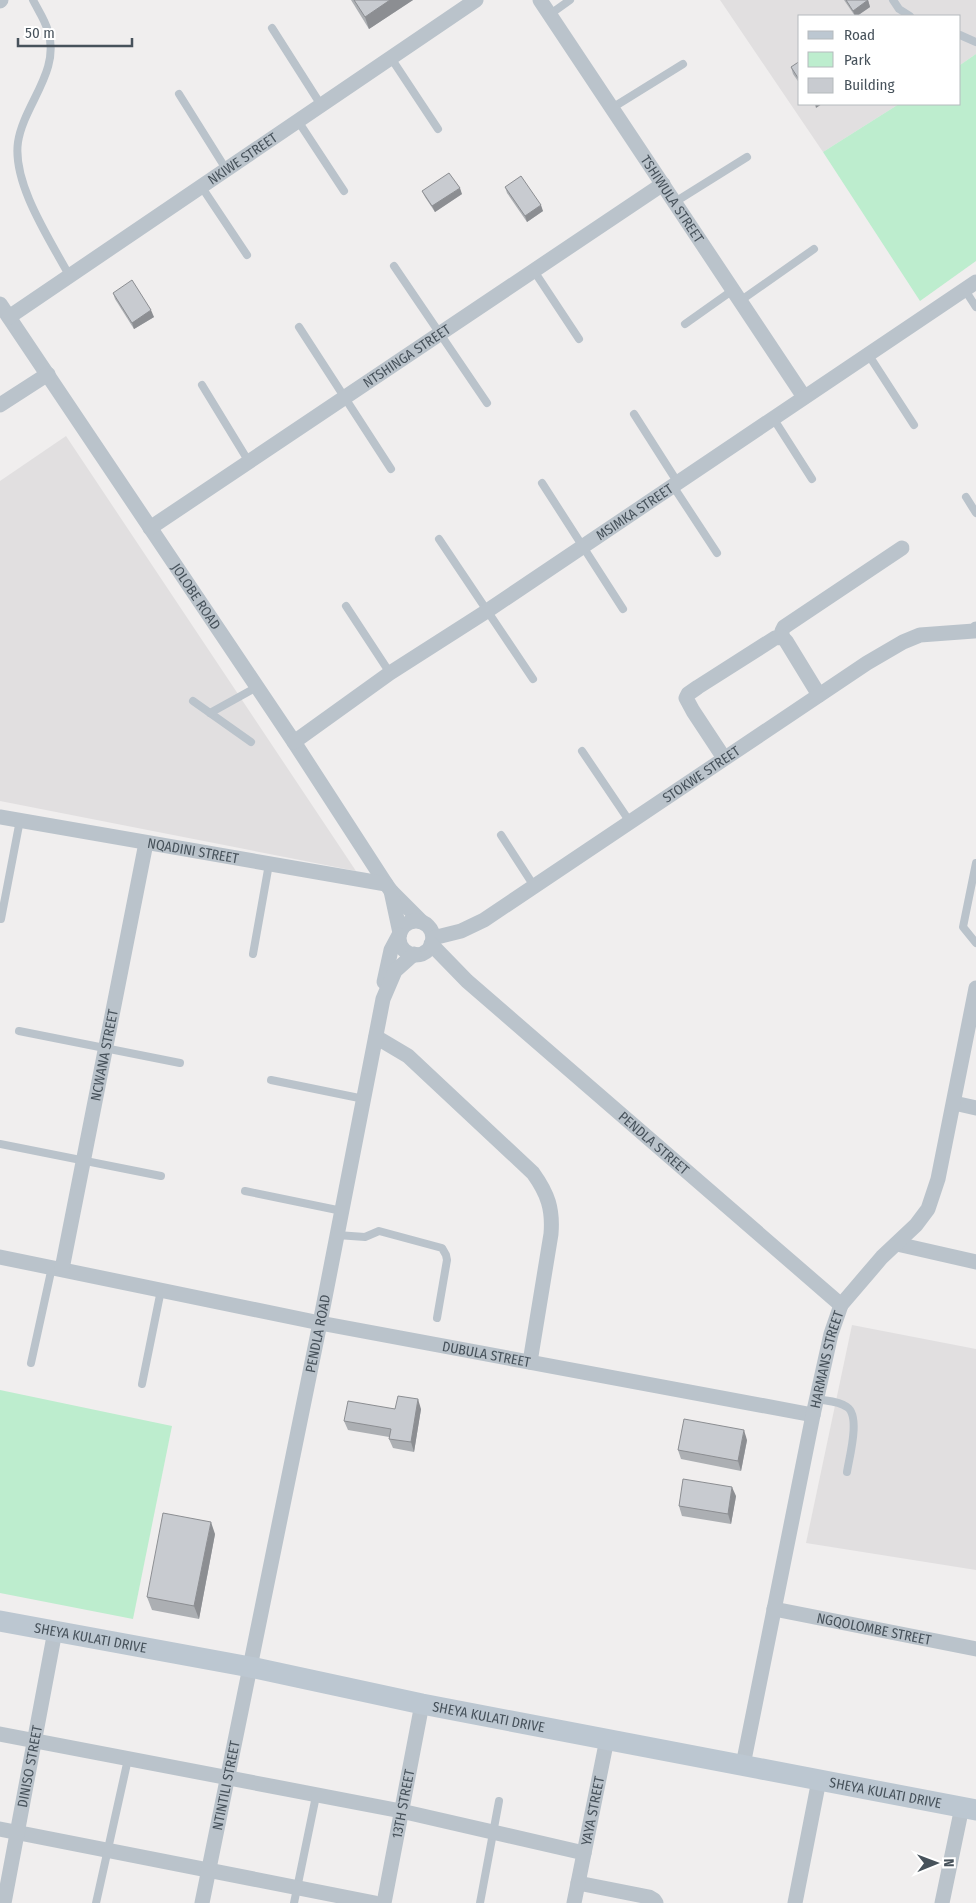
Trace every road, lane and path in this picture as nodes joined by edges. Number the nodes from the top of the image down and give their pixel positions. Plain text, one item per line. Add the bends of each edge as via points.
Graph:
1 (33, 0) edge
2 (476, 0) edge
3 (540, 0) edge
4 (570, 0) edge
5 (894, 0) edge
6 (549, 15) junction
7 (908, 15) edge
8 (272, 28) dead end
9 (961, 36) edge
10 (976, 42) edge
11 (391, 58) junction
12 (683, 64) dead end
13 (179, 94) dead end
14 (321, 105) junction
15 (612, 108) junction
16 (298, 121) junction
17 (438, 129) dead end
18 (747, 157) dead end
19 (226, 169) junction
20 (663, 184) junction
21 (201, 186) junction
22 (344, 191) dead end
23 (675, 202) junction
24 (814, 249) dead end
25 (247, 255) dead end
26 (394, 266) dead end
27 (534, 271) junction
28 (70, 275) junction
29 (970, 286) edge
30 (736, 295) junction
31 (976, 308) edge
32 (4, 310) edge
33 (685, 324) dead end
34 (299, 328) dead end
35 (441, 333) junction
36 (579, 339) dead end
37 (868, 354) junction
38 (48, 374) junction
39 (202, 385) dead end
40 (804, 397) junction
41 (345, 398) junction
42 (487, 403) dead end
43 (0, 406) edge
44 (634, 414) dead end
45 (773, 418) junction
46 (914, 425) dead end
47 (249, 462) junction
48 (391, 469) dead end
49 (812, 479) dead end
50 (542, 483) dead end
51 (675, 484) junction
52 (966, 497) dead end
53 (976, 513) edge
54 (150, 528) junction
55 (439, 538) dead end
56 (583, 546) junction
57 (902, 548) dead end
58 (717, 553) dead end
59 (346, 606) dead end
60 (623, 609) dead end
61 (487, 611) junction
62 (975, 631) edge
63 (782, 637) junction
64 (390, 673) junction
65 (534, 679) dead end
66 (257, 687) junction
67 (819, 695) junction
68 (193, 701) dead end
69 (210, 713) junction
70 (251, 742) dead end
71 (294, 742) junction
72 (582, 750) dead end
73 (724, 758) junction
74 (0, 816) edge
75 (20, 820) junction
76 (630, 822) junction
77 (501, 835) dead end
78 (146, 843) junction
79 (976, 863) edge
80 (269, 864) junction
81 (534, 886) junction
82 (388, 888) junction
83 (1, 919) edge
84 (422, 922) junction
85 (400, 934) junction
86 (976, 943) edge
87 (425, 947) junction
88 (253, 954) dead end
89 (976, 988) edge
90 (383, 999) junction
91 (18, 1030) dead end
92 (376, 1037) junction
93 (105, 1048) junction
94 (180, 1063) dead end
95 (271, 1080) dead end
96 (364, 1099) junction
97 (954, 1104) junction
98 (976, 1108) edge
99 (0, 1144) edge
100 (83, 1161) junction
101 (161, 1176) dead end
102 (245, 1191) dead end
103 (342, 1211) junction
104 (337, 1235) junction
105 (897, 1244) junction
106 (0, 1257) edge
107 (976, 1262) edge
108 (57, 1268) junction
109 (161, 1290) junction
110 (841, 1305) junction
111 (437, 1318) dead end
112 (320, 1323) junction
113 (31, 1362) dead end
114 (530, 1362) junction
115 (142, 1384) dead end
116 (816, 1399) junction
117 (813, 1415) junction
118 (846, 1472) dead end
119 (774, 1609) junction
120 (0, 1621) edge
121 (55, 1631) junction
122 (976, 1648) edge
123 (250, 1667) junction
124 (422, 1704) junction
125 (0, 1734) edge
126 (607, 1739) junction
127 (34, 1740) junction
128 (128, 1758) junction
129 (743, 1765) junction
130 (228, 1778) junction
131 (819, 1780) junction
132 (316, 1796) junction
133 (499, 1801) dead end
134 (969, 1808) edge
135 (401, 1812) junction
136 (0, 1829) edge
137 (17, 1832) junction
138 (493, 1832) junction
139 (108, 1850) junction
140 (584, 1853) junction
141 (209, 1871) junction
142 (578, 1883) junction
143 (296, 1896) edge
144 (4, 1903) edge
145 (96, 1903) edge
146 (202, 1903) edge
147 (376, 1903) edge
148 (384, 1903) edge
149 (480, 1903) edge
150 (574, 1903) edge
151 (656, 1903) edge
152 (795, 1903) edge
153 (942, 1903) edge

1 - 28 lane via 48,29 52,50 49,66 18,142 18,160 35,212
2 - 11 street, NKIWE STREET
3 - 6 street, TSHIWULA STREET
4 - 6 lane
5 - 7 lane via 899,9
6 - 15 street, TSHIWULA STREET
8 - 14 lane
9 - 10 lane
11 - 14 street, NKIWE STREET
11 - 17 lane
12 - 15 lane
13 - 19 lane
14 - 16 street, NKIWE STREET
15 - 20 street, TSHIWULA STREET
16 - 19 street, NKIWE STREET
16 - 22 lane
18 - 23 lane
19 - 21 street, NKIWE STREET
20 - 23 street, TSHIWULA STREET
20 - 27 street, NTSHINGA STREET
21 - 25 lane
21 - 28 street, NKIWE STREET
23 - 30 street, TSHIWULA STREET
24 - 30 lane
26 - 35 lane
27 - 35 street, NTSHINGA STREET
27 - 36 lane
28 - 32 street, NKIWE STREET
29 - 31 lane
29 - 37 street, MSIMKA STREET
30 - 33 lane
30 - 40 street, TSHIWULA STREET
32 - 38 street, JOLOBE ROAD
34 - 41 lane
35 - 41 street, NTSHINGA STREET
35 - 42 lane
37 - 40 street, MSIMKA STREET
37 - 46 lane
38 - 43 street
38 - 54 street, JOLOBE ROAD
39 - 47 lane
40 - 45 street, MSIMKA STREET
41 - 47 street, NTSHINGA STREET
41 - 48 lane
44 - 51 lane
45 - 49 lane
45 - 51 street, MSIMKA STREET
47 - 54 street, NTSHINGA STREET
50 - 56 lane
51 - 56 street, MSIMKA STREET
51 - 58 lane
52 - 53 lane
54 - 66 street, JOLOBE ROAD
55 - 61 lane
56 - 60 lane
56 - 61 street, MSIMKA STREET
57 - 63 street via 784,627
59 - 64 lane
61 - 64 street, MSIMKA STREET
61 - 65 lane
62 - 67 street, STOKWE STREET via 920,634 867,663
63 - 67 street
63 - 73 street via 775,638 686,698
64 - 71 street, MSIMKA STREET
66 - 69 lane
66 - 71 street, JOLOBE ROAD
67 - 73 street, STOKWE STREET
68 - 69 lane
69 - 70 lane
71 - 82 street, JOLOBE ROAD
72 - 76 lane
73 - 76 street, STOKWE STREET
74 - 75 street, NQADINI STREET
75 - 78 street, NQADINI STREET
75 - 83 lane
76 - 81 street, STOKWE STREET
77 - 81 lane
78 - 80 street, NQADINI STREET
78 - 93 street, NCWANA STREET
79 - 86 lane via 963,927
80 - 82 street, NQADINI STREET
80 - 88 lane
81 - 87 street, STOKWE STREET via 476,924
82 - 84 street, JOLOBE ROAD
82 - 85 street, JOLOBE ROAD
84 - 85 street via 408,922
84 - 87 street via 431,931
85 - 87 street via 401,945 408,952
85 - 90 street, PENDLA ROAD via 391,950
87 - 90 street, PENDLA ROAD via 396,971
87 - 110 street, PENDLA STREET via 452,974 467,981
89 - 97 street, HARMANS STREET
90 - 92 street, PENDLA ROAD
91 - 93 lane
92 - 96 street, PENDLA ROAD
92 - 114 street via 408,1056 541,1184 550,1206 551,1234
93 - 94 lane
93 - 100 street, NCWANA STREET
95 - 96 lane
96 - 103 street, PENDLA ROAD
97 - 98 street
97 - 105 street, HARMANS STREET via 928,1209
99 - 100 lane
100 - 101 lane
100 - 108 street, NCWANA STREET
102 - 103 lane
103 - 104 street, PENDLA ROAD
104 - 111 lane via 365,1237 379,1231 442,1248 447,1260
104 - 112 street, PENDLA ROAD
105 - 107 street
105 - 110 street, HARMANS STREET
106 - 108 street, DUBULA STREET
108 - 109 street, DUBULA STREET
108 - 113 lane
109 - 112 street, DUBULA STREET
109 - 115 lane
110 - 116 street, HARMANS STREET
112 - 114 street, DUBULA STREET
112 - 123 street, PENDLA ROAD
114 - 117 street, DUBULA STREET
116 - 117 street, HARMANS STREET
116 - 118 lane via 840,1404 852,1412 853,1435
117 - 119 street, HARMANS STREET
119 - 122 street, NGQOLOMBE STREET
119 - 129 street, HARMANS STREET
120 - 121 street, SHEYA KULATI DRIVE
121 - 123 street, SHEYA KULATI DRIVE
121 - 127 street, DINISO STREET
123 - 124 street, SHEYA KULATI DRIVE
123 - 130 street, NTINTILI STREET
124 - 126 street, SHEYA KULATI DRIVE
124 - 135 street, 13TH STREET
125 - 127 street
126 - 129 street, SHEYA KULATI DRIVE
126 - 140 street, YAYA STREET
127 - 128 street
127 - 137 street, DINISO STREET
128 - 130 street
128 - 139 lane
129 - 131 street, SHEYA KULATI DRIVE
130 - 132 street
130 - 141 street, NTINTILI STREET
131 - 134 street, SHEYA KULATI DRIVE
131 - 152 street
132 - 135 street
132 - 143 lane
133 - 138 lane
134 - 153 street
135 - 138 street
135 - 148 street, 13TH STREET
136 - 137 street
137 - 139 street
137 - 144 street, DINISO STREET
138 - 140 street
138 - 149 lane
139 - 141 street
139 - 145 lane
140 - 142 street, YAYA STREET
141 - 143 street
141 - 146 street, NTINTILI STREET
142 - 150 street, YAYA STREET
142 - 151 street via 649,1898
143 - 147 street

